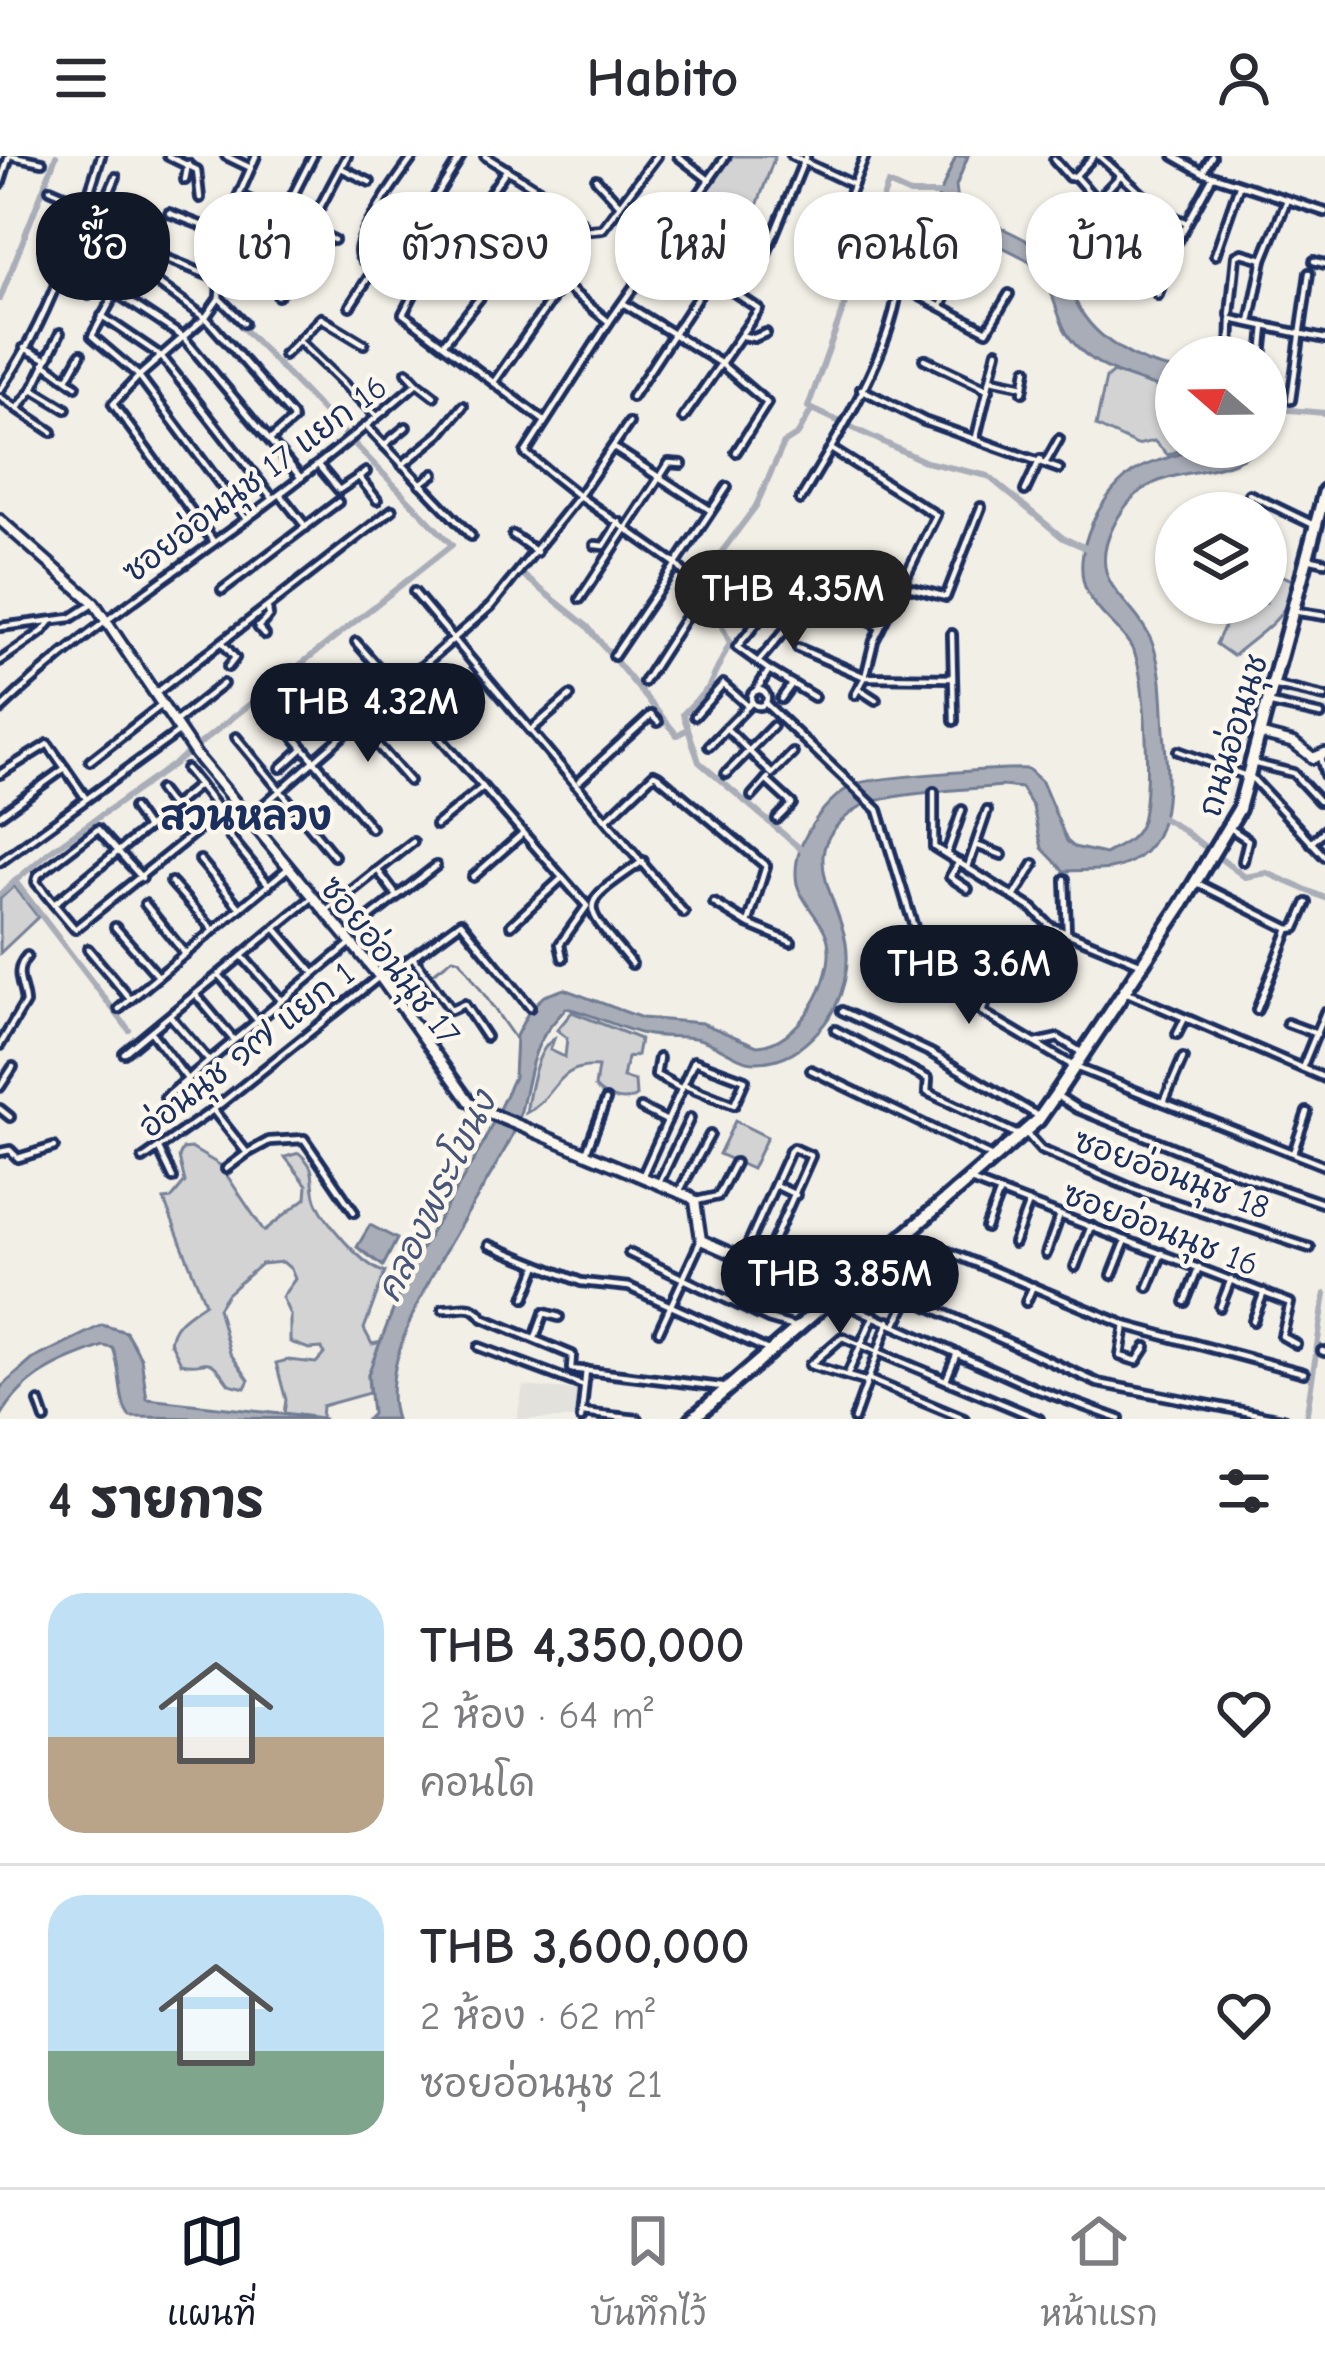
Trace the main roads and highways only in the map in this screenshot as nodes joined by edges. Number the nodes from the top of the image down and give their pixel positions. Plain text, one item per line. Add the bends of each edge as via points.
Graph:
1 (1325, 491) edge
2 (1325, 508) edge
3 (1315, 559) edge
4 (1198, 883) junction
5 (1127, 993) junction
6 (1077, 1067) junction
7 (1058, 1096) junction
8 (1024, 1134) junction
9 (970, 1181) junction
10 (834, 1299) junction
11 (696, 1419) edge

1 - 3 main road, ถนนอ่อนนุช
2 - 3 main road, ถนนอ่อนนุช
3 - 4 main road, ถนนอ่อนนุช via 1232,829
4 - 5 main road, ถนนอ่อนนุช
4 - 5 main road, ถนนอ่อนนุช
5 - 6 main road, ถนนอ่อนนุช
5 - 6 main road, ถนนอ่อนนุช
6 - 7 main road, ถนนอ่อนนุช
7 - 8 main road, ถนนอ่อนนุช
7 - 8 main road, ถนนอ่อนนุช
8 - 9 main road, ถนนอ่อนนุช
8 - 9 main road, ถนนอ่อนนุช
9 - 10 main road, ถนนอ่อนนุช
10 - 11 main road, ถนนอ่อนนุช
10 - 11 main road, ถนนอ่อนนุช

